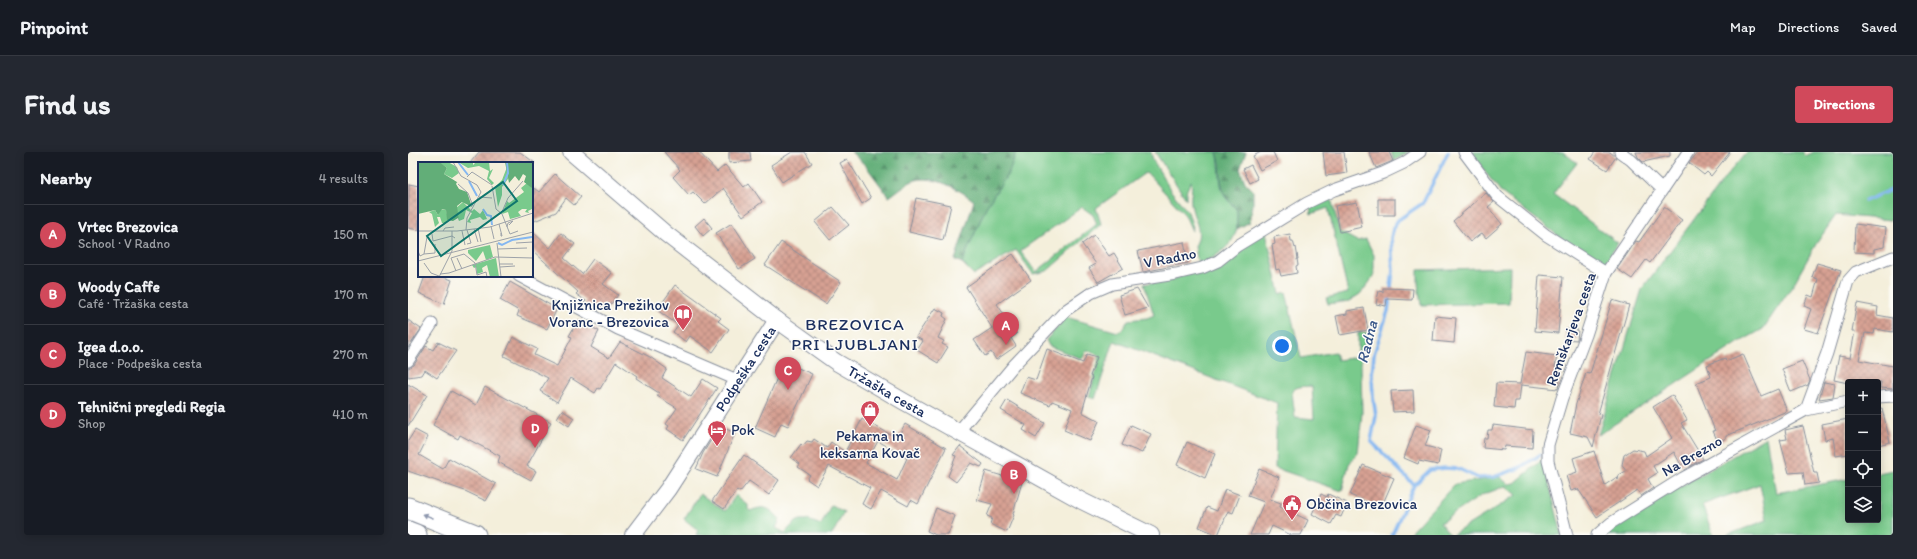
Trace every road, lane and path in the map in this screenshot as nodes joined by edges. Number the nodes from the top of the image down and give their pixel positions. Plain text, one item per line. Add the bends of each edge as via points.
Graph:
1 (571, 152) edge
2 (1420, 152) edge
3 (1464, 152) edge
4 (1620, 152) edge
5 (1688, 152) edge
6 (1662, 190) junction
7 (1893, 257) edge
8 (1606, 273) junction
9 (522, 277) edge
10 (777, 320) junction
11 (432, 324) dead end
12 (408, 361) edge
13 (737, 380) junction
14 (1893, 396) edge
15 (1881, 397) edge
16 (1845, 402) edge
17 (1806, 410) junction
18 (958, 432) junction
19 (408, 508) edge
20 (408, 532) edge
21 (416, 535) edge
22 (475, 535) edge
23 (634, 535) edge
24 (1151, 535) edge
25 (1567, 535) edge
26 (1597, 535) edge

1 - 10 main road, Tržaška cesta via 666,234
2 - 18 street, V Radno via 1383,173 1334,190 1307,203 1237,246 1218,261 1202,268 1112,284 1091,293 1061,316 1014,365
3 - 8 street via 1498,196 1546,235
4 - 6 street
5 - 6 street, Remškarjeva cesta
6 - 8 street, Remškarjeva cesta
7 - 17 street via 1856,272 1848,281 1827,353
8 - 25 street, Remškarjeva cesta via 1548,445 1552,482
9 - 13 street via 618,329
10 - 13 main road, Podpeška cesta
10 - 18 main road, Tržaška cesta via 836,362
11 - 12 street
13 - 23 main road, Podpeška cesta via 668,489
14 - 15 street
16 - 17 street, Na Brezno
17 - 26 street, Na Brezno via 1683,478 1611,523
18 - 24 main road, Tržaška cesta via 1082,501
22 -> 19 highway
20 - 21 highway

